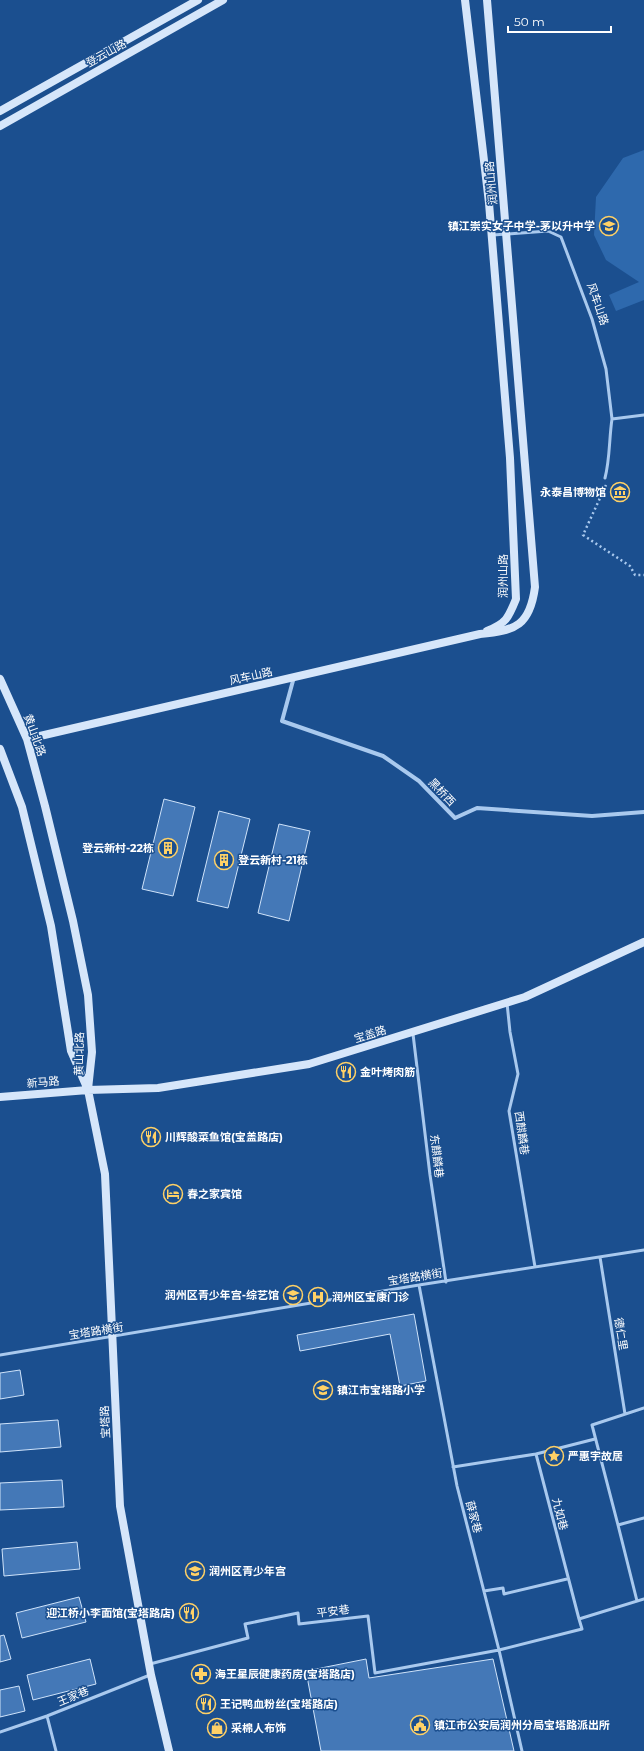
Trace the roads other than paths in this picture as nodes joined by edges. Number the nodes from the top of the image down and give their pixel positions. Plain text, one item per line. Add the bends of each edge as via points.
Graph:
1 (198, 0) edge
2 (223, 0) edge
3 (465, 0) edge
4 (486, 0) edge
5 (0, 111) edge
6 (0, 126) edge
7 (506, 234) junction
8 (490, 236) junction
9 (644, 415) edge
10 (612, 419) junction
11 (605, 478) road end
12 (480, 634) junction
13 (295, 677) junction
14 (0, 678) edge
15 (27, 739) junction
16 (0, 749) edge
17 (644, 812) edge
18 (644, 942) edge
19 (507, 1002) junction
20 (413, 1032) junction
21 (88, 1090) junction
22 (0, 1097) edge
23 (644, 1250) edge
24 (600, 1257) junction
25 (536, 1267) junction
26 (446, 1282) junction
27 (419, 1286) junction
28 (112, 1338) junction
29 (0, 1355) edge
30 (644, 1408) edge
31 (625, 1414) junction
32 (595, 1439) junction
33 (536, 1454) junction
34 (453, 1467) junction
35 (644, 1518) edge
36 (618, 1525) junction
37 (568, 1579) junction
38 (484, 1591) junction
39 (644, 1599) edge
40 (637, 1601) junction
41 (579, 1620) junction
42 (499, 1650) junction
43 (149, 1664) junction
44 (151, 1675) junction
45 (47, 1716) junction
46 (0, 1732) edge
47 (56, 1751) edge
48 (169, 1751) edge
49 (522, 1751) edge

1 - 5 street, 登云山路
2 - 6 street, 登云山路
3 - 8 street, 润州山路
4 - 7 street, 润州山路
7 - 8 lane, 风车山路
7 - 10 lane, 风车山路 via 548,231 561,237 592,318 606,369
7 - 12 street, 润州山路 via 535,587 533,602 527,615 518,625 504,632
8 - 12 street, 润州山路 via 510,458 516,599 510,614 502,624
9 - 10 lane
10 - 11 lane, 风车山路
12 - 13 street, 风车山路
13 - 15 street, 风车山路
13 - 17 street, 黑桥西 via 282,721 383,756 419,781 455,818 477,808 592,816
14 - 15 street, 黄山北路
15 - 21 street, 黄山北路 via 88,994 92,1052
16 - 21 street, 黄山北路 via 22,807 51,926 71,1050
18 - 19 street, 宝盖路 via 526,997
19 - 20 street, 宝盖路
19 - 25 lane, 西麒麟巷 via 518,1074 509,1111
20 - 21 street, 宝盖路 via 309,1064 158,1088
20 - 26 lane, 东麒麟巷
21 - 22 street, 新马路
21 - 28 street, 宝塔路 via 106,1174
23 - 24 lane, 宝塔路横街
24 - 25 lane, 宝塔路横街
24 - 31 lane, 德仁里
25 - 26 lane, 宝塔路横街
26 - 27 lane, 宝塔路横街
27 - 28 lane, 宝塔路横街
27 - 34 lane, 薛家巷
28 - 29 lane, 宝塔路横街
28 - 43 street, 宝塔路 via 120,1506
30 - 31 lane
31 - 32 lane via 592,1425
32 - 33 lane
32 - 36 lane
33 - 34 lane
33 - 37 lane, 九如巷
34 - 38 lane, 薛家巷
35 - 36 lane
36 - 40 lane
37 - 38 lane via 504,1594 503,1588
37 - 41 lane, 九如巷
38 - 42 lane, 薛家巷
39 - 40 lane
40 - 41 lane
41 - 42 lane via 582,1629
42 - 43 lane, 平安巷 via 375,1673 368,1616 299,1624 298,1613 245,1624 248,1638
42 - 49 lane, 薛家巷
43 - 44 street, 宝塔路
44 - 45 lane, 王家巷
44 - 48 street, 宝塔路
45 - 46 lane, 王家巷
45 - 47 lane

